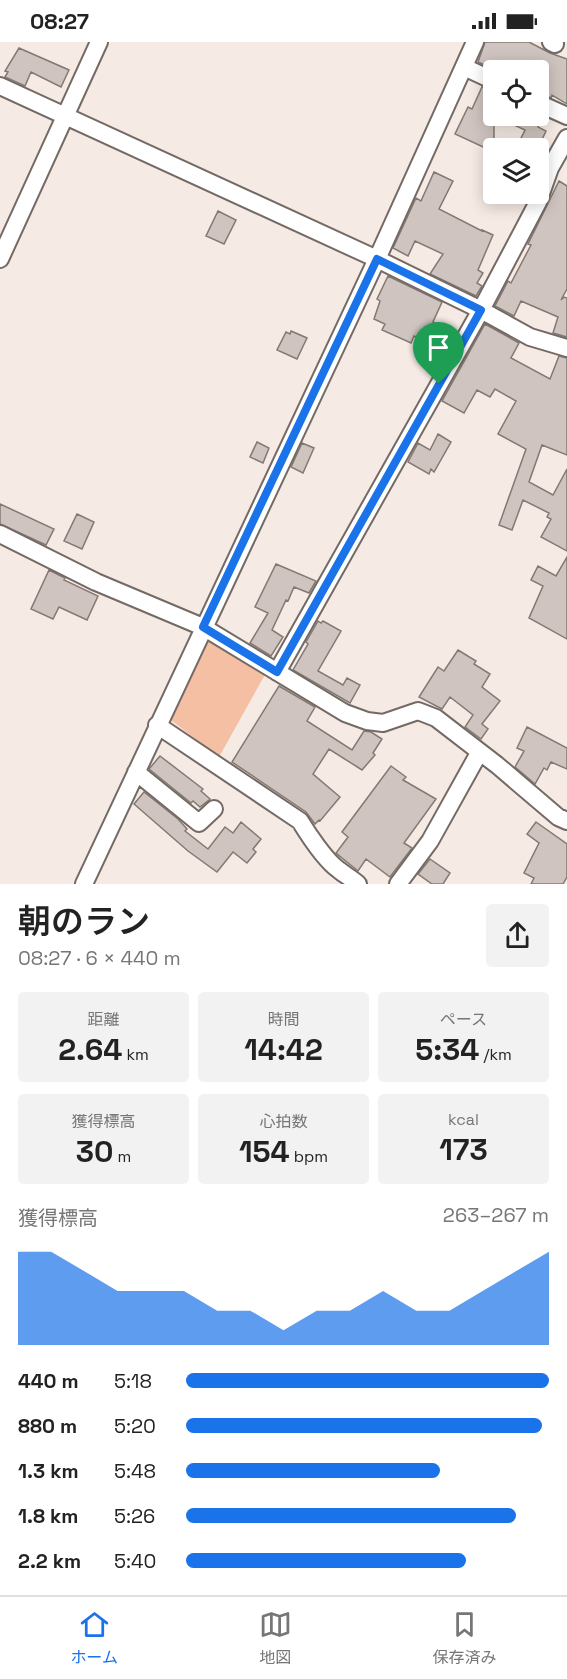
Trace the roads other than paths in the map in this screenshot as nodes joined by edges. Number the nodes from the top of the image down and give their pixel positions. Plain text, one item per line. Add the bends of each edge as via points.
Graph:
1 (99, 42) edge
2 (475, 42) edge
3 (464, 67) junction
4 (483, 76) edge
5 (0, 86) edge
6 (549, 108) edge
7 (65, 116) junction
8 (567, 116) edge
9 (567, 138) edge
10 (0, 259) edge
11 (377, 259) junction
12 (481, 310) junction
13 (567, 348) edge
14 (0, 534) edge
15 (203, 627) junction
16 (277, 672) junction
17 (158, 725) junction
18 (479, 753) junction
19 (136, 772) junction
20 (214, 808) dead end
21 (567, 821) edge
22 (84, 884) edge
23 (358, 884) edge
24 (398, 884) edge

1 - 7 street
2 - 3 street
3 - 4 street
3 - 11 street
5 - 7 street
6 - 8 street
7 - 10 street
7 - 11 street
9 - 12 street
11 - 12 street
11 - 15 street
12 - 13 street via 530,338
12 - 16 street
14 - 15 street via 96,582
15 - 16 street
15 - 17 street
16 - 18 street via 345,713 367,721 383,723 423,712
17 - 19 street
17 - 23 street via 300,821 338,870
18 - 21 street
18 - 24 street via 430,841
19 - 20 street via 199,823
19 - 22 street

